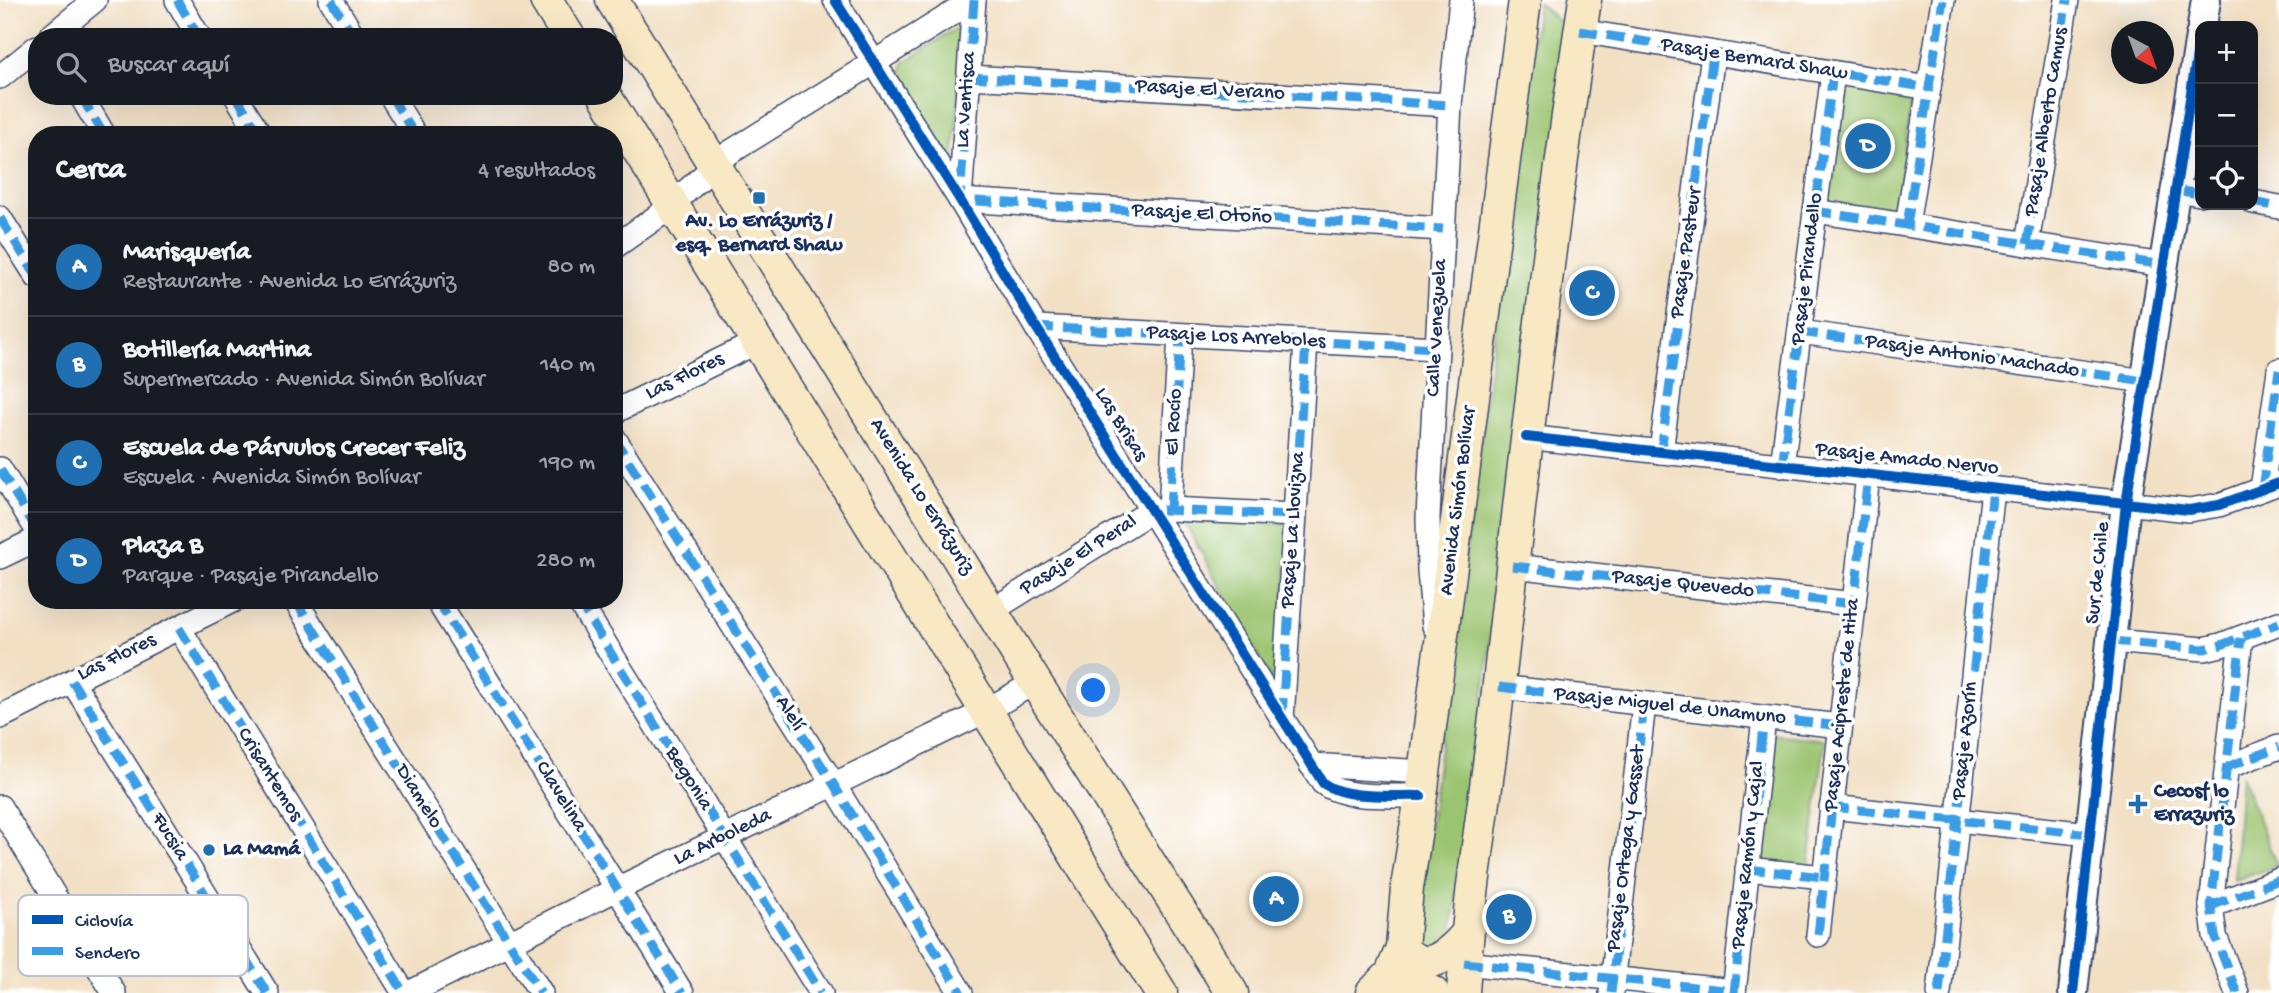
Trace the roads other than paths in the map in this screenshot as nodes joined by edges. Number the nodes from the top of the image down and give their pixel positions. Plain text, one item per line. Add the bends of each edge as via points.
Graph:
1 (95, 0) edge
2 (177, 0) edge
3 (331, 0) edge
4 (546, 0) edge
5 (612, 0) edge
6 (835, 0) edge
7 (974, 0) edge
8 (1461, 0) edge
9 (1525, 0) edge
10 (1585, 0) edge
11 (1943, 0) edge
12 (2067, 0) edge
13 (2206, 0) edge
14 (2203, 21) edge
15 (61, 28) edge
16 (194, 28) edge
17 (348, 28) edge
18 (563, 28) edge
19 (1580, 32) junction
20 (28, 54) edge
21 (1713, 54) junction
22 (874, 63) junction
23 (1833, 73) junction
24 (0, 77) edge
25 (969, 77) junction
26 (2196, 84) edge
27 (1929, 88) junction
28 (86, 105) edge
29 (242, 105) edge
30 (397, 105) edge
31 (611, 105) edge
32 (1450, 105) junction
33 (99, 126) edge
34 (254, 126) edge
35 (409, 126) edge
36 (715, 165) junction
37 (2188, 192) edge
38 (960, 200) junction
39 (2258, 203) edge
40 (672, 204) junction
41 (2279, 207) edge
42 (1815, 211) junction
43 (0, 218) edge
44 (1907, 225) junction
45 (1443, 229) junction
46 (623, 241) edge
47 (2027, 244) junction
48 (28, 263) edge
49 (2164, 265) junction
50 (1036, 327) junction
51 (1800, 332) junction
52 (1180, 335) junction
53 (757, 342) junction
54 (1306, 342) junction
55 (1436, 348) junction
56 (2279, 370) edge
57 (2145, 381) junction
58 (623, 408) edge
59 (1526, 437) junction
60 (623, 452) edge
61 (1661, 452) junction
62 (1782, 466) junction
63 (0, 469) edge
64 (1868, 475) junction
65 (2271, 486) edge
66 (1993, 489) junction
67 (2126, 503) junction
68 (1161, 510) junction
69 (28, 515) edge
70 (1295, 516) junction
71 (28, 543) edge
72 (0, 557) edge
73 (1512, 566) junction
74 (1854, 604) junction
75 (216, 609) edge
76 (301, 609) edge
77 (443, 609) edge
78 (584, 609) edge
79 (991, 611) junction
80 (2279, 623) edge
81 (179, 628) junction
82 (2241, 638) junction
83 (2111, 641) junction
84 (1439, 657) junction
85 (72, 681) junction
86 (1035, 682) junction
87 (1499, 687) junction
88 (1644, 705) junction
89 (986, 711) junction
90 (0, 717) edge
91 (1764, 718) junction
92 (1282, 719) junction
93 (1840, 726) junction
94 (2279, 747) edge
95 (2227, 767) junction
96 (1423, 784) junction
97 (834, 785) junction
98 (0, 807) edge
99 (1832, 807) junction
100 (1958, 820) junction
101 (2090, 834) junction
102 (725, 837) junction
103 (1747, 869) junction
104 (1824, 877) junction
105 (2279, 880) edge
106 (617, 889) junction
107 (54, 895) edge
108 (206, 895) edge
109 (2211, 906) junction
110 (1818, 935) dead end
111 (510, 943) junction
112 (1402, 948) junction
113 (1213, 962) junction
114 (248, 963) edge
115 (1464, 963) edge
116 (104, 976) edge
117 (1612, 986) edge
118 (1379, 987) edge
119 (1734, 992) edge
120 (114, 993) edge
121 (267, 993) edge
122 (407, 993) edge
123 (541, 993) edge
124 (682, 993) edge
125 (821, 993) edge
126 (961, 993) edge
127 (1161, 993) edge
128 (1232, 993) edge
129 (1259, 993) edge
130 (1433, 993) edge
131 (1939, 993) edge
132 (2073, 993) edge
133 (2237, 993) edge

1 - 15 street
2 - 16 street
3 - 17 street
4 - 18 main road
5 - 36 main road, Avenida Lo Errázuriz
6 - 22 street, Las Brisas
7 - 22 street
7 - 25 street, La Ventisca
8 - 32 street, Calle Venezuela
9 - 84 main road, Avenida Simón Bolívar
10 - 19 main road
11 - 27 street
12 - 47 street, Pasaje Alberto Camus
13 - 14 street
19 - 21 street, Pasaje Bernard Shaw
19 - 59 main road
20 - 24 street
21 - 23 street, Pasaje Bernard Shaw
21 - 61 street, Pasaje Pasteur
22 - 36 street
22 - 38 street, Las Brisas
23 - 27 street, Pasaje Bernard Shaw
23 - 42 street, Pasaje Pirandello
25 - 32 street, Pasaje El Verano
25 - 38 street, La Ventisca
26 - 37 street, Sur de Chile
27 - 44 street
28 - 33 street
29 - 34 street
30 - 35 street
31 - 40 main road
32 - 45 street, Calle Venezuela
36 - 40 street
36 - 79 main road, Avenida Lo Errázuriz
37 - 49 street, Sur de Chile
38 - 45 street, Pasaje El Otoño
38 - 50 street, Las Brisas
39 - 41 street
40 - 46 street
40 - 53 main road
42 - 44 street
42 - 51 street, Pasaje Pirandello
43 - 48 street
44 - 47 street
45 - 55 street, Calle Venezuela
47 - 49 street
49 - 57 street, Sur de Chile
50 - 52 street, Pasaje Los Arreboles
50 - 68 street, Las Brisas
51 - 57 street, Pasaje Antonio Machado
51 - 62 street, Pasaje Pirandello
52 - 54 street, Pasaje Los Arreboles
52 - 68 street, El Rocío
53 - 58 street, Las Flores
53 - 89 main road
54 - 55 street, Pasaje Los Arreboles
54 - 70 street, Pasaje La Llovizna
55 - 84 street, Calle Venezuela via 1428,544
56 - 65 street
57 - 67 street, Sur de Chile
59 - 61 street, Pasaje Amado Nervo
59 - 73 main road
60 - 97 street, Alelí
61 - 62 street, Pasaje Amado Nervo
62 - 64 street, Pasaje Amado Nervo
63 - 69 street
64 - 66 street, Pasaje Amado Nervo
64 - 74 street, Pasaje Acipreste de Hita
65 - 67 street, Pasaje Amado Nervo via 2204,509
66 - 67 street, Pasaje Amado Nervo
66 - 100 street, Pasaje Azorín
67 - 83 street, Sur de Chile
68 - 70 street
68 - 79 street, Pasaje El Peral
68 - 92 street, Las Brisas
70 - 92 street, Pasaje La Llovizna
71 - 72 street
73 - 74 street, Pasaje Quevedo
73 - 87 main road
74 - 93 street, Pasaje Acipreste de Hita
75 - 81 street, Las Flores
76 - 111 street, Diamelo
77 - 106 street, Clavelina
78 - 102 street, Begonia
79 - 86 main road, Avenida Lo Errázuriz
80 - 82 street
81 - 85 street, Las Flores
81 - 122 street, Crisantemos
82 - 83 street via 2204,649
82 - 95 street
83 - 101 street, Sur de Chile
84 - 96 main road, Avenida Simón Bolívar
85 - 90 street, Las Flores
85 - 108 street, Fucsia
86 - 89 street, La Arboleda
86 - 113 main road, Avenida Lo Errázuriz
87 - 88 street, Pasaje Miguel de Unamuno
87 - 115 main road
88 - 91 street, Pasaje Miguel de Unamuno
88 - 117 street, Pasaje Ortega y Gasset
89 - 97 street, La Arboleda
89 - 127 main road
91 - 93 street, Pasaje Miguel de Unamuno
91 - 103 street, Pasaje Ramón y Cajal
92 - 96 street, Las Brisas via 1311,765
93 - 99 street, Pasaje Acipreste de Hita
94 - 95 street
95 - 109 street
96 - 112 main road, Avenida Simón Bolívar
97 - 102 street, La Arboleda
97 - 126 street, Alelí
98 - 107 street
99 - 100 street
99 - 104 street, Pasaje Acipreste de Hita
100 - 101 street
100 - 131 street, Pasaje Azorín
101 - 132 street, Sur de Chile
102 - 106 street, La Arboleda
102 - 125 street, Begonia
103 - 104 street
103 - 119 street, Pasaje Ramón y Cajal
104 - 110 street, Pasaje Acipreste de Hita
105 - 109 street
106 - 111 street, La Arboleda
106 - 124 street, Clavelina
109 - 133 street via 2215,936
111 - 122 street, La Arboleda
111 - 123 street, Diamelo
112 - 115 main road via 1413,958 1431,962 1451,951
112 - 118 main road, Avenida Simón Bolívar via 1395,968
113 - 128 main road, Avenida Lo Errázuriz
113 - 129 main road
114 - 121 street, Fucsia
115 - 117 street
116 - 120 street
117 - 119 street
118 - 130 main road via 1410,982

